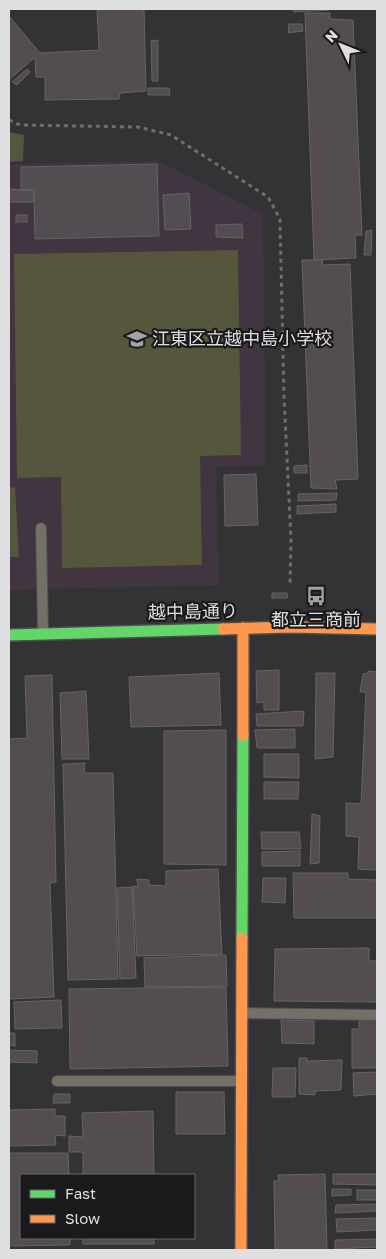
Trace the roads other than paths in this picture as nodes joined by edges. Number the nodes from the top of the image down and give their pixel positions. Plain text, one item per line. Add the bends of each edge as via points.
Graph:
1 (41, 528) dead end
2 (244, 628) junction
3 (377, 629) edge
4 (43, 633) junction
5 (9, 634) edge
6 (242, 1013) junction
7 (377, 1015) edge
8 (58, 1081) dead end
9 (242, 1081) junction
10 (241, 1250) edge

1 - 4 lane
2 - 3 street, 越中島通り
2 - 4 street, 越中島通り
2 - 6 street
4 - 5 street, 越中島通り
6 - 7 lane
6 - 9 street
8 - 9 lane
9 - 10 street

